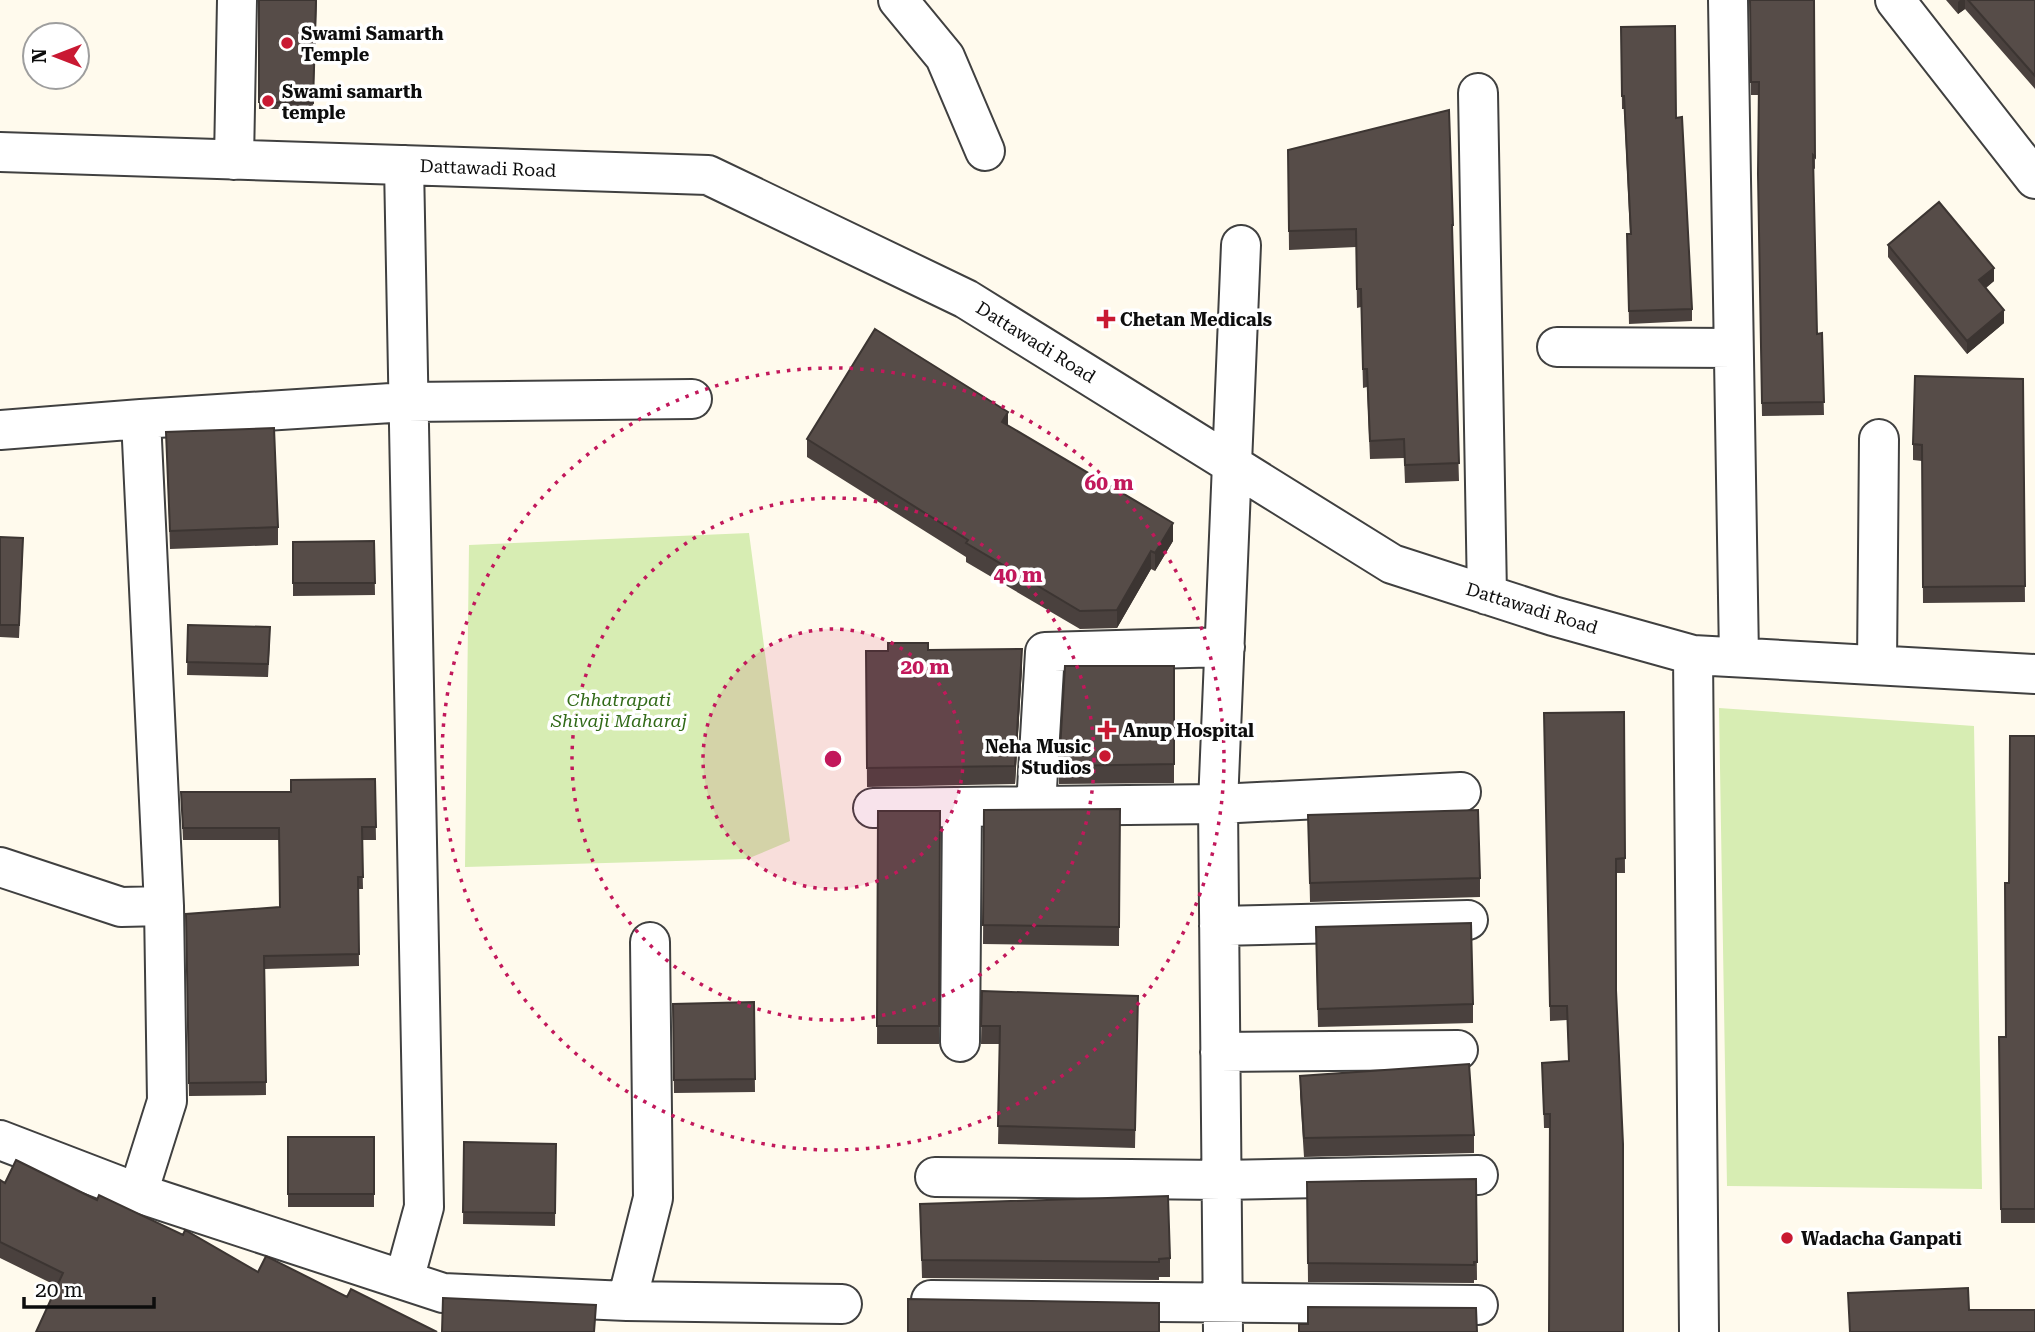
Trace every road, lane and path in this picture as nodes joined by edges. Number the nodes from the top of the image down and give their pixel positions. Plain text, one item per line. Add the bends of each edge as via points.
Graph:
1 (237, 0) edge
2 (898, 0) edge
3 (1728, 0) edge
4 (1895, 0) edge
5 (1478, 93) dead end
6 (985, 151) dead end
7 (0, 152) edge
8 (234, 160) junction
9 (404, 165) junction
10 (2033, 172) edge
11 (1241, 245) dead end
12 (1557, 347) dead end
13 (1733, 348) junction
14 (692, 399) dead end
15 (407, 402) junction
16 (141, 418) junction
17 (0, 430) edge
18 (1879, 439) dead end
19 (1233, 465) junction
20 (1487, 595) junction
21 (1225, 647) junction
22 (1693, 654) junction
23 (1739, 657) junction
24 (1877, 665) junction
25 (2035, 674) edge
26 (1461, 792) dead end
27 (1218, 804) junction
28 (1037, 806) junction
29 (962, 807) junction
30 (873, 808) dead end
31 (0, 867) edge
32 (164, 906) junction
33 (1468, 920) edge
34 (1219, 926) junction
35 (650, 942) dead end
36 (960, 1042) dead end
37 (1458, 1050) dead end
38 (1220, 1052) junction
39 (0, 1140) edge
40 (1478, 1175) dead end
41 (935, 1177) dead end
42 (1221, 1180) junction
43 (138, 1193) junction
44 (404, 1280) junction
45 (915, 1300) edge
46 (627, 1301) junction
47 (842, 1304) dead end
48 (1478, 1305) dead end
49 (1223, 1316) edge
50 (1699, 1332) edge

1 - 8 street
2 - 6 street via 945,57
3 - 13 street
4 - 10 street
5 - 20 street
7 - 8 street, Dattawadi Road
8 - 9 street, Dattawadi Road
9 - 15 street
9 - 19 street, Dattawadi Road via 708,175 966,299
11 - 19 street
12 - 13 street
13 - 23 street
14 - 15 street
15 - 16 street
15 - 44 street via 424,1207
16 - 17 street
16 - 32 street
18 - 24 street
19 - 20 street, Dattawadi Road via 1392,564
19 - 21 street
20 - 22 street, Dattawadi Road
21 - 27 street
21 - 28 street via 1045,652
22 - 23 street, Dattawadi Road
22 - 50 street
23 - 24 street, Dattawadi Road
24 - 25 street, Dattawadi Road
26 - 27 street
27 - 28 street
27 - 34 street
28 - 29 street
29 - 30 street
29 - 36 street
31 - 32 street via 121,907
32 - 43 street via 167,1101
33 - 34 street
34 - 38 street
35 - 46 street via 653,1198
37 - 38 street
38 - 42 street
39 - 43 street
40 - 42 street
41 - 42 street
42 - 49 street
43 - 44 street
44 - 46 street via 443,1293
45 - 49 street
46 - 47 street
48 - 49 street

